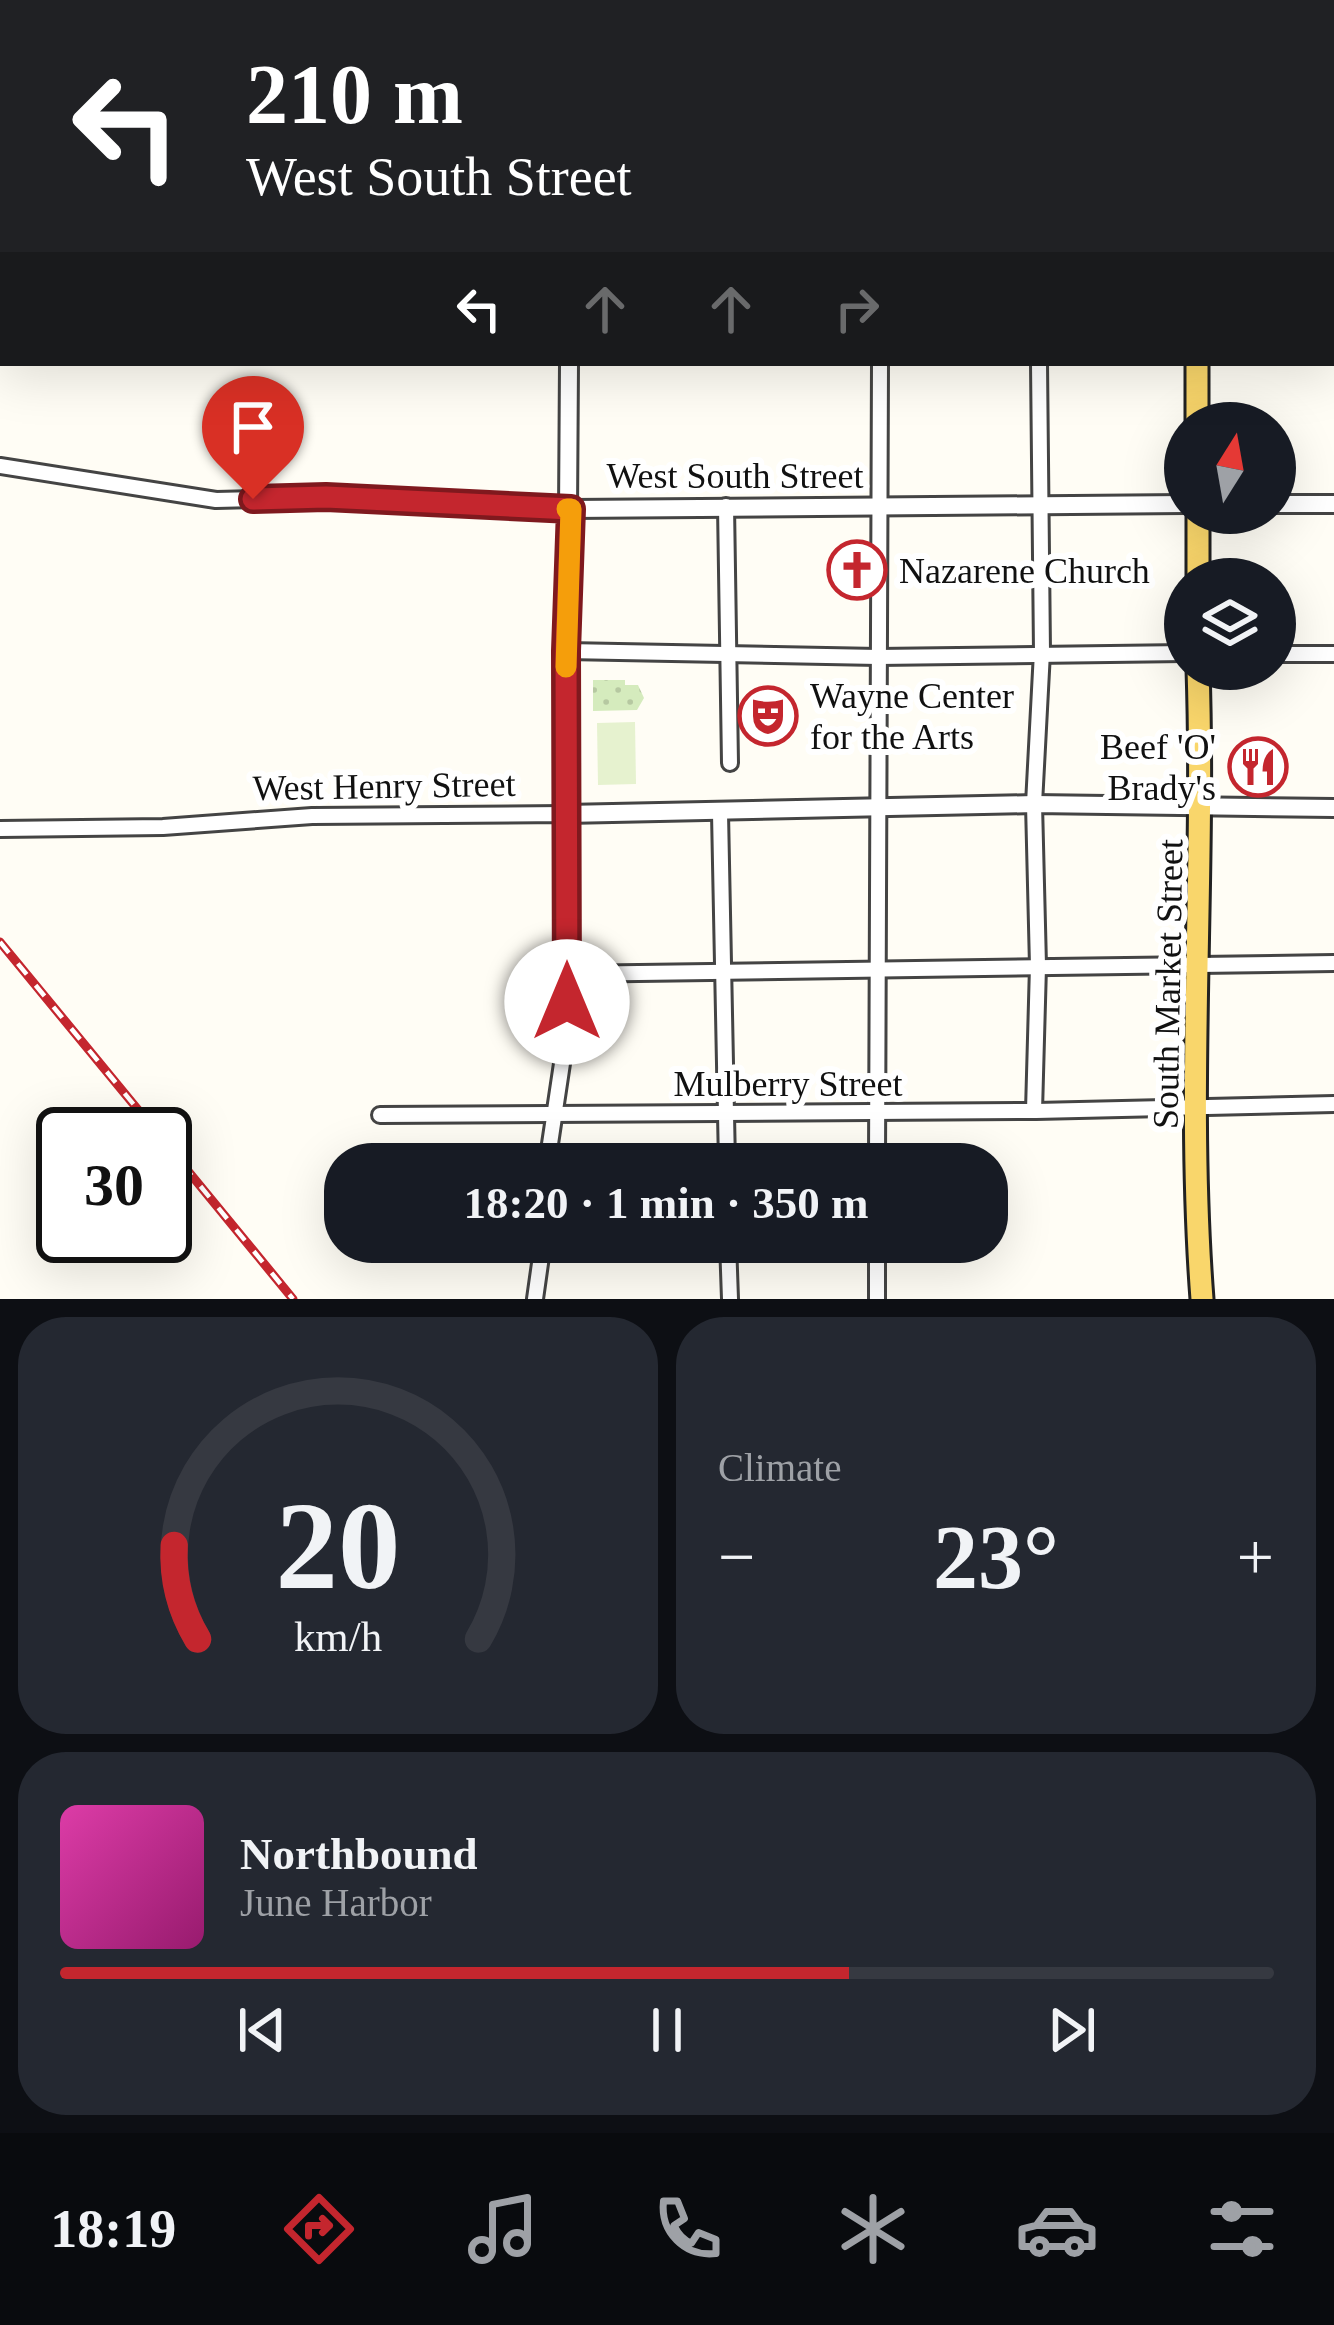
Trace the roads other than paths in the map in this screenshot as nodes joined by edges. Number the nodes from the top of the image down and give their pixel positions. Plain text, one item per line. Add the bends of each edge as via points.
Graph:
1 (569, 366) edge
2 (880, 366) edge
3 (1039, 366) edge
4 (1197, 366) edge
5 (1197, 402) edge
6 (0, 466) edge
7 (1164, 504) edge
8 (1296, 504) edge
9 (1334, 504) edge
10 (726, 506) junction
11 (1041, 506) junction
12 (880, 507) junction
13 (571, 509) junction
14 (566, 651) junction
15 (1042, 652) junction
16 (1164, 653) edge
17 (1296, 654) edge
18 (1334, 654) edge
19 (728, 656) junction
20 (878, 657) junction
21 (1199, 690) edge
22 (730, 763) dead end
23 (1034, 804) junction
24 (879, 806) junction
25 (1202, 806) junction
26 (1334, 808) edge
27 (720, 813) junction
28 (566, 814) junction
29 (0, 829) edge
30 (1334, 963) edge
31 (1039, 966) junction
32 (1196, 967) junction
33 (879, 968) junction
34 (723, 971) junction
35 (567, 974) junction
36 (1334, 1104) edge
37 (1196, 1105) junction
38 (1035, 1111) junction
39 (876, 1112) junction
40 (554, 1113) junction
41 (726, 1114) junction
42 (380, 1115) dead end
43 (550, 1143) edge
44 (727, 1143) edge
45 (877, 1143) edge
46 (540, 1263) edge
47 (729, 1263) edge
48 (878, 1263) edge
49 (535, 1299) edge
50 (730, 1299) edge
51 (877, 1299) edge
52 (1202, 1299) edge

1 - 13 street
2 - 12 street
3 - 11 street
4 - 5 main road
6 - 13 street, West South Street via 216,500
7 - 11 street, West South Street
8 - 9 street
10 - 12 street, West South Street
10 - 13 street, West South Street
10 - 19 street
11 - 12 street, West South Street
11 - 15 street
12 - 20 street
13 - 14 street
14 - 19 street
14 - 28 street
15 - 16 street
15 - 20 street
15 - 23 street
17 - 18 street
19 - 20 street
19 - 22 street
20 - 24 street
21 - 25 main road, South Market Street
23 - 24 street, West Henry Street
23 - 25 street, West Henry Street
23 - 31 street
24 - 27 street, West Henry Street
24 - 33 street
25 - 26 street, West Henry Street
25 - 32 main road, South Market Street
27 - 28 street, West Henry Street
27 - 34 street
28 - 29 street, West Henry Street
28 - 35 street
30 - 32 street
31 - 32 street
31 - 33 street
31 - 38 street
32 - 37 main road, South Market Street
33 - 34 street
33 - 39 street
34 - 35 street
34 - 41 street
35 - 40 street
36 - 37 street, Mulberry Street
37 - 38 street, Mulberry Street
37 - 52 main road, South Market Street
38 - 39 street, Mulberry Street
39 - 41 street, Mulberry Street
39 - 45 street
40 - 41 street, Mulberry Street
40 - 42 street, Mulberry Street
40 - 43 street
41 - 44 street
46 - 49 street
47 - 50 street
48 - 51 street

